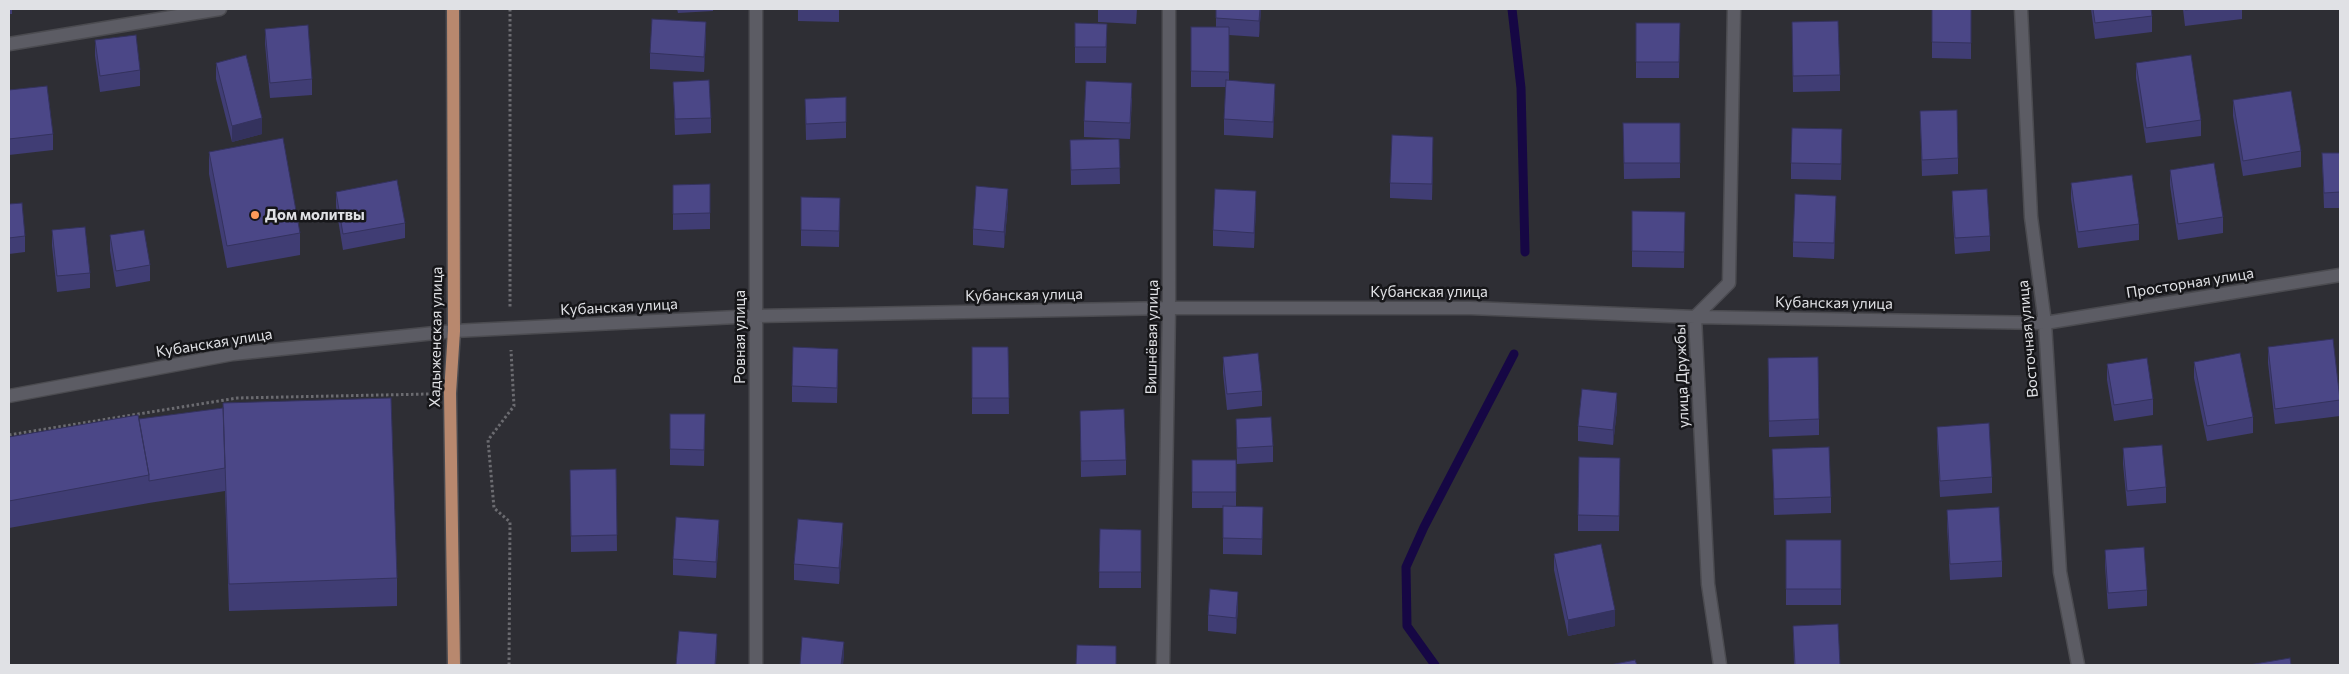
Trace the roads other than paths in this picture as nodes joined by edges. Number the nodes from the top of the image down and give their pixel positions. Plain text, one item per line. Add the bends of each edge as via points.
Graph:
1 (220, 9) edge
2 (453, 9) edge
3 (756, 9) edge
4 (1170, 9) edge
5 (1734, 9) edge
6 (2021, 9) edge
7 (9, 44) edge
8 (2340, 275) edge
9 (1169, 308) junction
10 (756, 316) junction
11 (1695, 317) junction
12 (2045, 323) junction
13 (454, 331) junction
14 (9, 396) edge
15 (454, 665) edge
16 (756, 665) edge
17 (1163, 665) edge
18 (1720, 665) edge
19 (2078, 665) edge

1 - 7 street
2 - 13 main road, Хадыженская улица
3 - 10 street, Ровная улица
4 - 9 street, Вишнёвая улица
5 - 11 street, улица Дружбы via 1729,283
6 - 12 street, Восточная улица via 2032,217
8 - 12 street, Просторная улица
9 - 10 street, Кубанская улица
9 - 11 street, Кубанская улица via 1470,308
9 - 17 street, Вишнёвая улица
10 - 13 street, Кубанская улица
10 - 16 street, Ровная улица
11 - 12 street, Кубанская улица
11 - 18 street, улица Дружбы via 1708,584
12 - 19 street, Восточная улица via 2060,572
13 - 14 street, Кубанская улица via 233,354
13 - 15 main road, Хадыженская улица via 450,393

